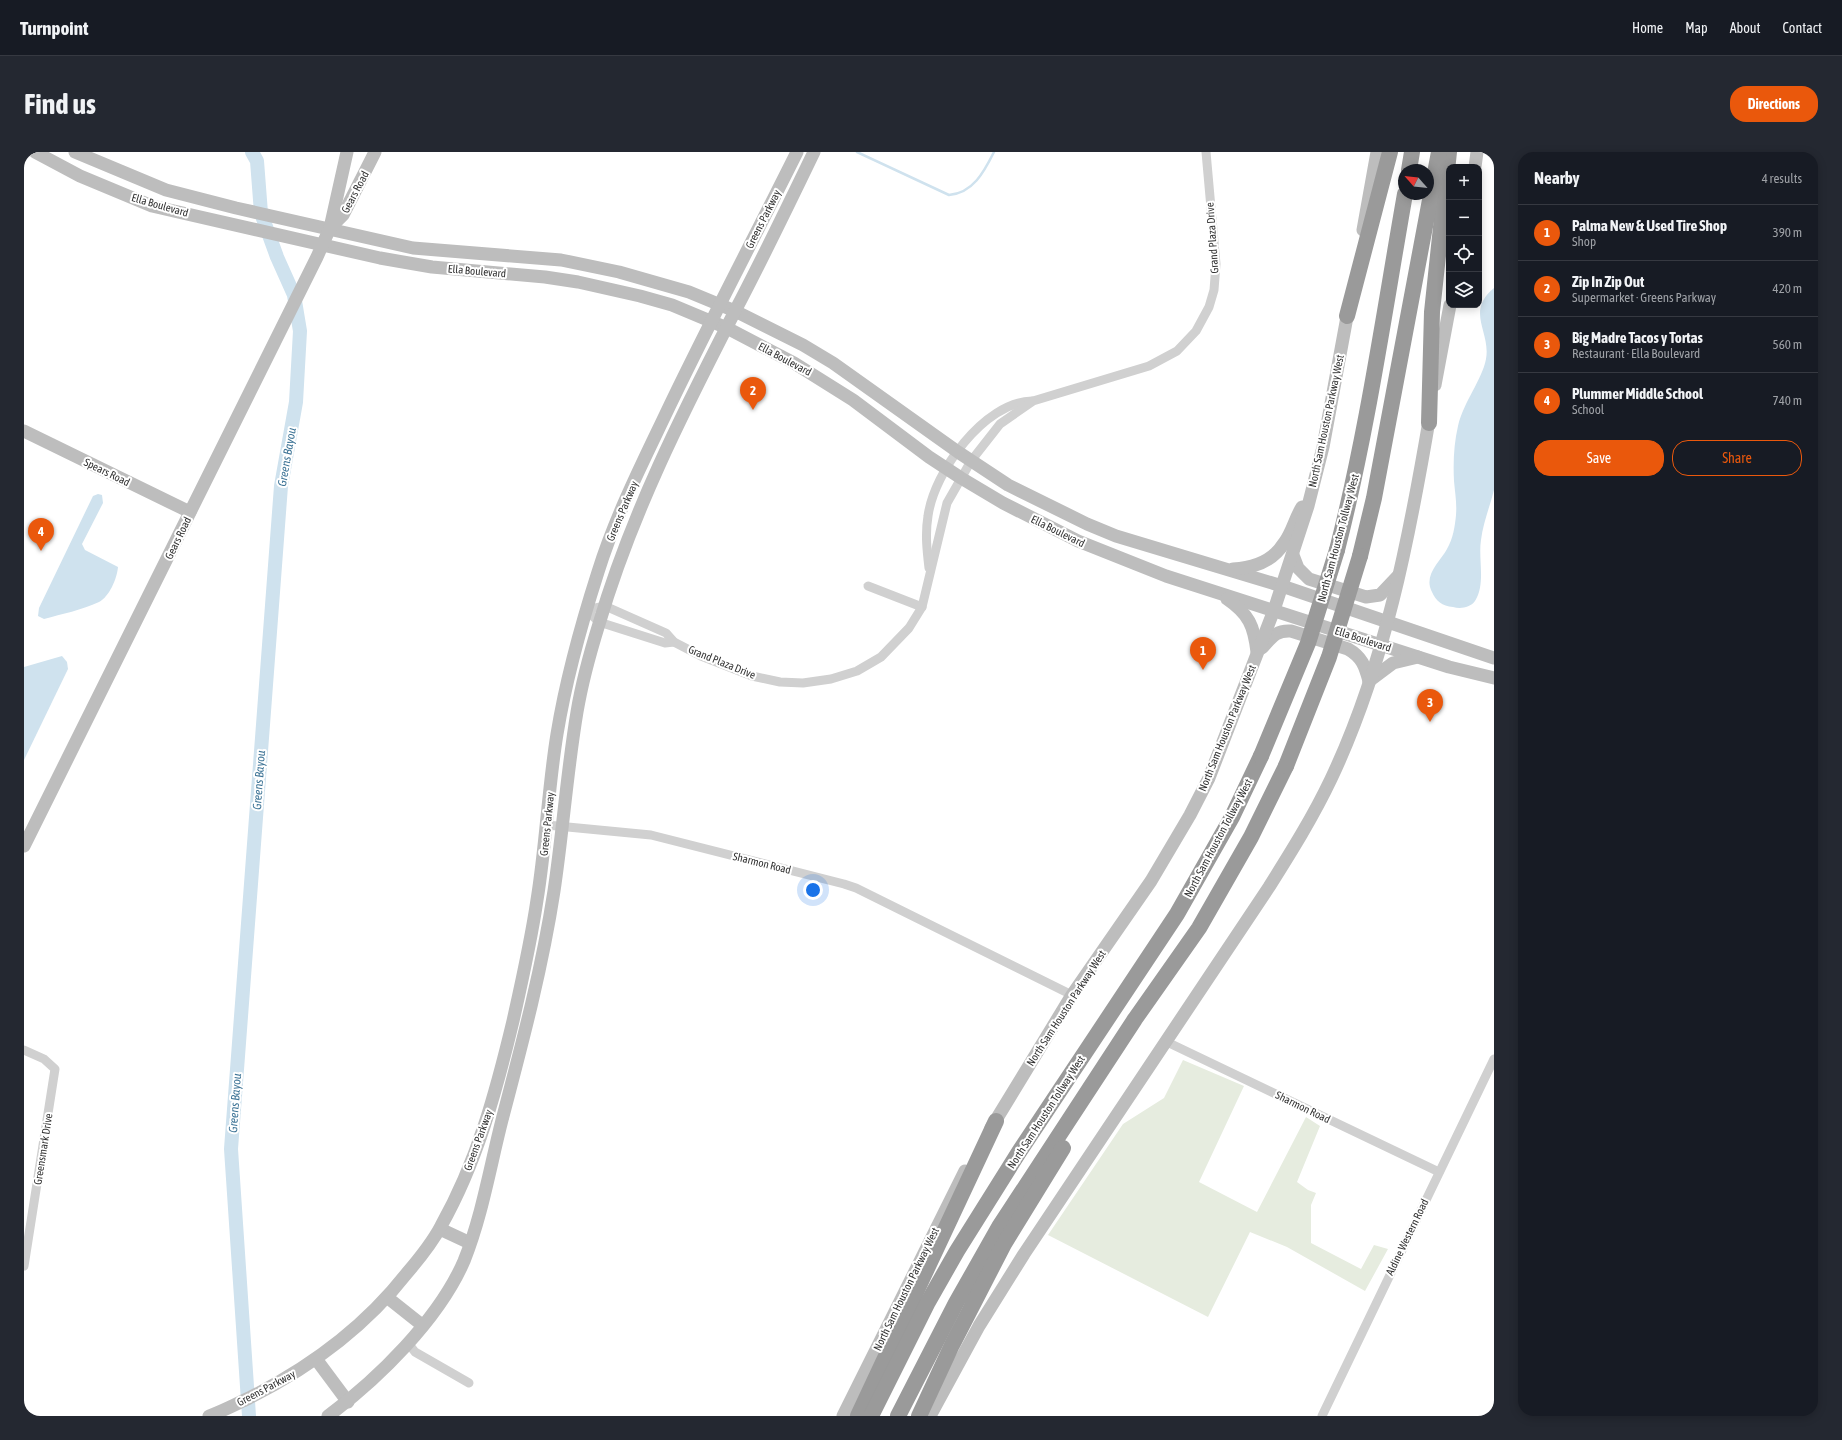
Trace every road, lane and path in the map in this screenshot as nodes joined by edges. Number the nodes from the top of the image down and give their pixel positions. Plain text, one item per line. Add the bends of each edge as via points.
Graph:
1 (35, 152) edge
2 (75, 152) edge
3 (347, 152) edge
4 (375, 152) edge
5 (798, 152) edge
6 (814, 152) edge
7 (1206, 152) edge
8 (1377, 152) edge
9 (1390, 152) edge
10 (1412, 152) edge
11 (1439, 152) edge
12 (1449, 152) edge
13 (1477, 152) edge
14 (1410, 164) edge
15 (1475, 164) edge
16 (1404, 200) edge
17 (763, 219) junction
18 (778, 227) junction
19 (330, 228) junction
20 (323, 244) junction
21 (413, 248) junction
22 (515, 255) junction
23 (411, 264) junction
24 (619, 272) junction
25 (514, 274) junction
26 (614, 289) junction
27 (720, 304) junction
28 (1449, 308) edge
29 (735, 311) junction
30 (1347, 316) junction
31 (711, 322) junction
32 (726, 328) junction
33 (863, 383) junction
34 (853, 400) junction
35 (1033, 401) junction
36 (666, 414) junction
37 (680, 421) junction
38 (1429, 423) junction
39 (24, 431) edge
40 (958, 452) junction
41 (971, 461) junction
42 (947, 468) junction
43 (961, 478) junction
44 (1313, 488) junction
45 (190, 512) junction
46 (1087, 524) junction
47 (1078, 541) junction
48 (1160, 549) junction
49 (1293, 555) junction
50 (1227, 570) junction
51 (1153, 571) junction
52 (929, 572) junction
53 (1399, 576) junction
54 (868, 586) dead end
55 (1282, 586) junction
56 (1208, 589) junction
57 (604, 606) junction
58 (922, 607) junction
59 (586, 610) junction
60 (1274, 610) junction
61 (599, 622) junction
62 (1388, 622) junction
63 (674, 642) junction
64 (1381, 644) junction
65 (1257, 654) junction
66 (1420, 657) junction
67 (1494, 658) edge
68 (1494, 678) edge
69 (1369, 680) junction
70 (561, 710) junction
71 (577, 712) junction
72 (547, 825) junction
73 (563, 826) junction
74 (24, 846) edge
75 (1072, 995) junction
76 (1135, 1019) junction
77 (1167, 1042) junction
78 (24, 1050) edge
79 (1494, 1059) edge
80 (996, 1121) junction
81 (1439, 1172) junction
82 (440, 1229) junction
83 (470, 1243) junction
84 (24, 1266) edge
85 (388, 1298) junction
86 (422, 1325) junction
87 (408, 1343) junction
88 (316, 1359) junction
89 (469, 1383) dead end
90 (348, 1402) junction
91 (215, 1414) edge
92 (328, 1416) edge
93 (843, 1416) edge
94 (858, 1416) edge
95 (871, 1416) edge
96 (898, 1416) edge
97 (919, 1416) edge
98 (930, 1416) edge
99 (1322, 1416) edge

1 - 20 main road, Ella Boulevard via 80,176 152,206
2 - 19 main road, Ella Boulevard via 166,190
3 - 19 main road, Gears Road
4 - 19 main road, Gears Road via 343,215
5 - 17 main road, Greens Parkway
6 - 18 main road, Greens Parkway
7 - 35 street, Grand Plaza Drive via 1216,264 1214,290 1209,307 1196,331 1178,351 1149,366
8 - 30 main road, North Sam Houston Parkway West
9 - 30 highway
10 - 14 highway
11 - 76 highway, bridge via 1374,498 1360,556 1329,657 1286,766 1251,837 1198,928
12 - 38 highway via 1432,312
13 - 15 main road
16 - 95 highway, North Sam Houston Tollway West, bridge via 1360,451 1337,550 1308,643 1261,756 1229,823 1177,914 957,1251 928,1302
17 - 18 main road
17 - 27 main road, Greens Parkway
18 - 29 main road, Greens Parkway
19 - 20 main road, Gears Road
19 - 21 main road, Ella Boulevard
20 - 23 main road, Ella Boulevard
20 - 45 main road, Gears Road
21 - 22 main road, Ella Boulevard
21 - 23 main road
22 - 24 main road, Ella Boulevard via 561,260
22 - 25 main road
23 - 25 main road, Ella Boulevard
24 - 26 main road
24 - 27 main road, Ella Boulevard via 689,292
25 - 26 main road, Ella Boulevard
26 - 31 main road, Ella Boulevard via 672,305
27 - 29 main road, Ella Boulevard
27 - 31 main road, Greens Parkway
28 - 38 main road
29 - 32 main road, Greens Parkway
29 - 33 main road, Ella Boulevard via 803,345
30 - 44 main road, North Sam Houston Parkway West
31 - 32 main road, Ella Boulevard
31 - 36 main road, Greens Parkway
32 - 34 main road, Ella Boulevard via 794,363
32 - 37 main road, Greens Parkway
33 - 34 main road
33 - 40 main road, Ella Boulevard
34 - 42 main road, Ella Boulevard
35 - 40 street, Grand Plaza Drive via 1021,401 995,413 970,435
35 - 41 street, Grand Plaza Drive via 1000,424
36 - 37 main road
36 - 59 main road, Greens Parkway via 629,490
37 - 57 main road, Greens Parkway via 636,514
38 - 53 main road
39 - 45 main road, Spears Road
40 - 41 main road, Ella Boulevard
40 - 42 street, Grand Plaza Drive
41 - 43 street, Grand Plaza Drive
41 - 46 main road, Ella Boulevard via 1008,485
42 - 43 main road, Ella Boulevard
42 - 52 street, Grand Plaza Drive via 935,492 928,515 926,531
43 - 47 main road, Ella Boulevard via 1002,503
43 - 52 street, Grand Plaza Drive via 947,503
44 - 49 main road, North Sam Houston Parkway West
44 - 50 main road via 1284,543 1274,555 1255,566
45 - 74 main road, Gears Road
46 - 47 main road
46 - 48 main road, Ella Boulevard
47 - 51 main road, Ella Boulevard
48 - 50 main road, Ella Boulevard
48 - 51 main road
49 - 53 main road via 1298,568 1309,580 1366,597 1380,594
49 - 55 main road, North Sam Houston Parkway West
50 - 55 main road, Ella Boulevard
51 - 56 main road, Ella Boulevard
52 - 58 street, Grand Plaza Drive
53 - 62 main road
54 - 58 street
55 - 60 main road, North Sam Houston Parkway West
55 - 62 main road, Ella Boulevard
56 - 60 main road, Ella Boulevard
56 - 65 main road via 1237,605 1248,618
57 - 59 street
57 - 61 main road, Greens Parkway
57 - 63 street, Grand Plaza Drive via 666,633
58 - 63 street, Grand Plaza Drive via 909,628 881,657 857,671 831,679 803,683 780,682 752,676 701,656
59 - 61 street, Grand Plaza Drive
59 - 70 main road, Greens Parkway
60 - 64 main road, Ella Boulevard
60 - 65 main road, North Sam Houston Parkway West
61 - 63 street, Grand Plaza Drive via 665,643
61 - 71 main road, Greens Parkway via 583,678
62 - 64 main road
62 - 67 main road, Ella Boulevard
64 - 66 main road, Ella Boulevard
64 - 69 main road
65 - 69 main road via 1282,630 1291,631 1357,654 1364,663
65 - 75 main road, North Sam Houston Parkway West via 1224,742 1190,815 1151,881
66 - 68 main road, Ella Boulevard
66 - 69 main road via 1393,663
69 - 77 main road via 1331,779 1298,841
70 - 71 main road
70 - 72 main road, Greens Parkway
71 - 73 main road, Greens Parkway
72 - 73 street, Sharmon Road
72 - 82 main road, Greens Parkway via 527,956 496,1087 482,1137
73 - 75 street, Sharmon Road via 651,835 856,888
73 - 83 main road, Greens Parkway via 542,959 529,1019 480,1214
75 - 80 main road, North Sam Houston Parkway West
76 - 96 highway via 999,1227 956,1303
76 - 97 highway via 1054,1163 1004,1244
77 - 81 street, Sharmon Road
77 - 98 main road via 1024,1254 983,1319
78 - 84 street, Greensmark Drive via 44,1059 55,1068
79 - 81 street, Aldine Western Road
80 - 93 main road, North Sam Houston Parkway West via 962,1176
80 - 94 highway
81 - 99 street, Aldine Western Road
82 - 83 main road
82 - 85 main road, Greens Parkway
83 - 86 main road, Greens Parkway via 463,1263 438,1305
85 - 86 main road
85 - 88 main road, Greens Parkway via 356,1329
86 - 87 main road, Greens Parkway
87 - 89 street via 415,1352
87 - 90 main road, Greens Parkway
88 - 90 main road
88 - 91 main road, Greens Parkway via 280,1382
90 - 92 main road, Greens Parkway

